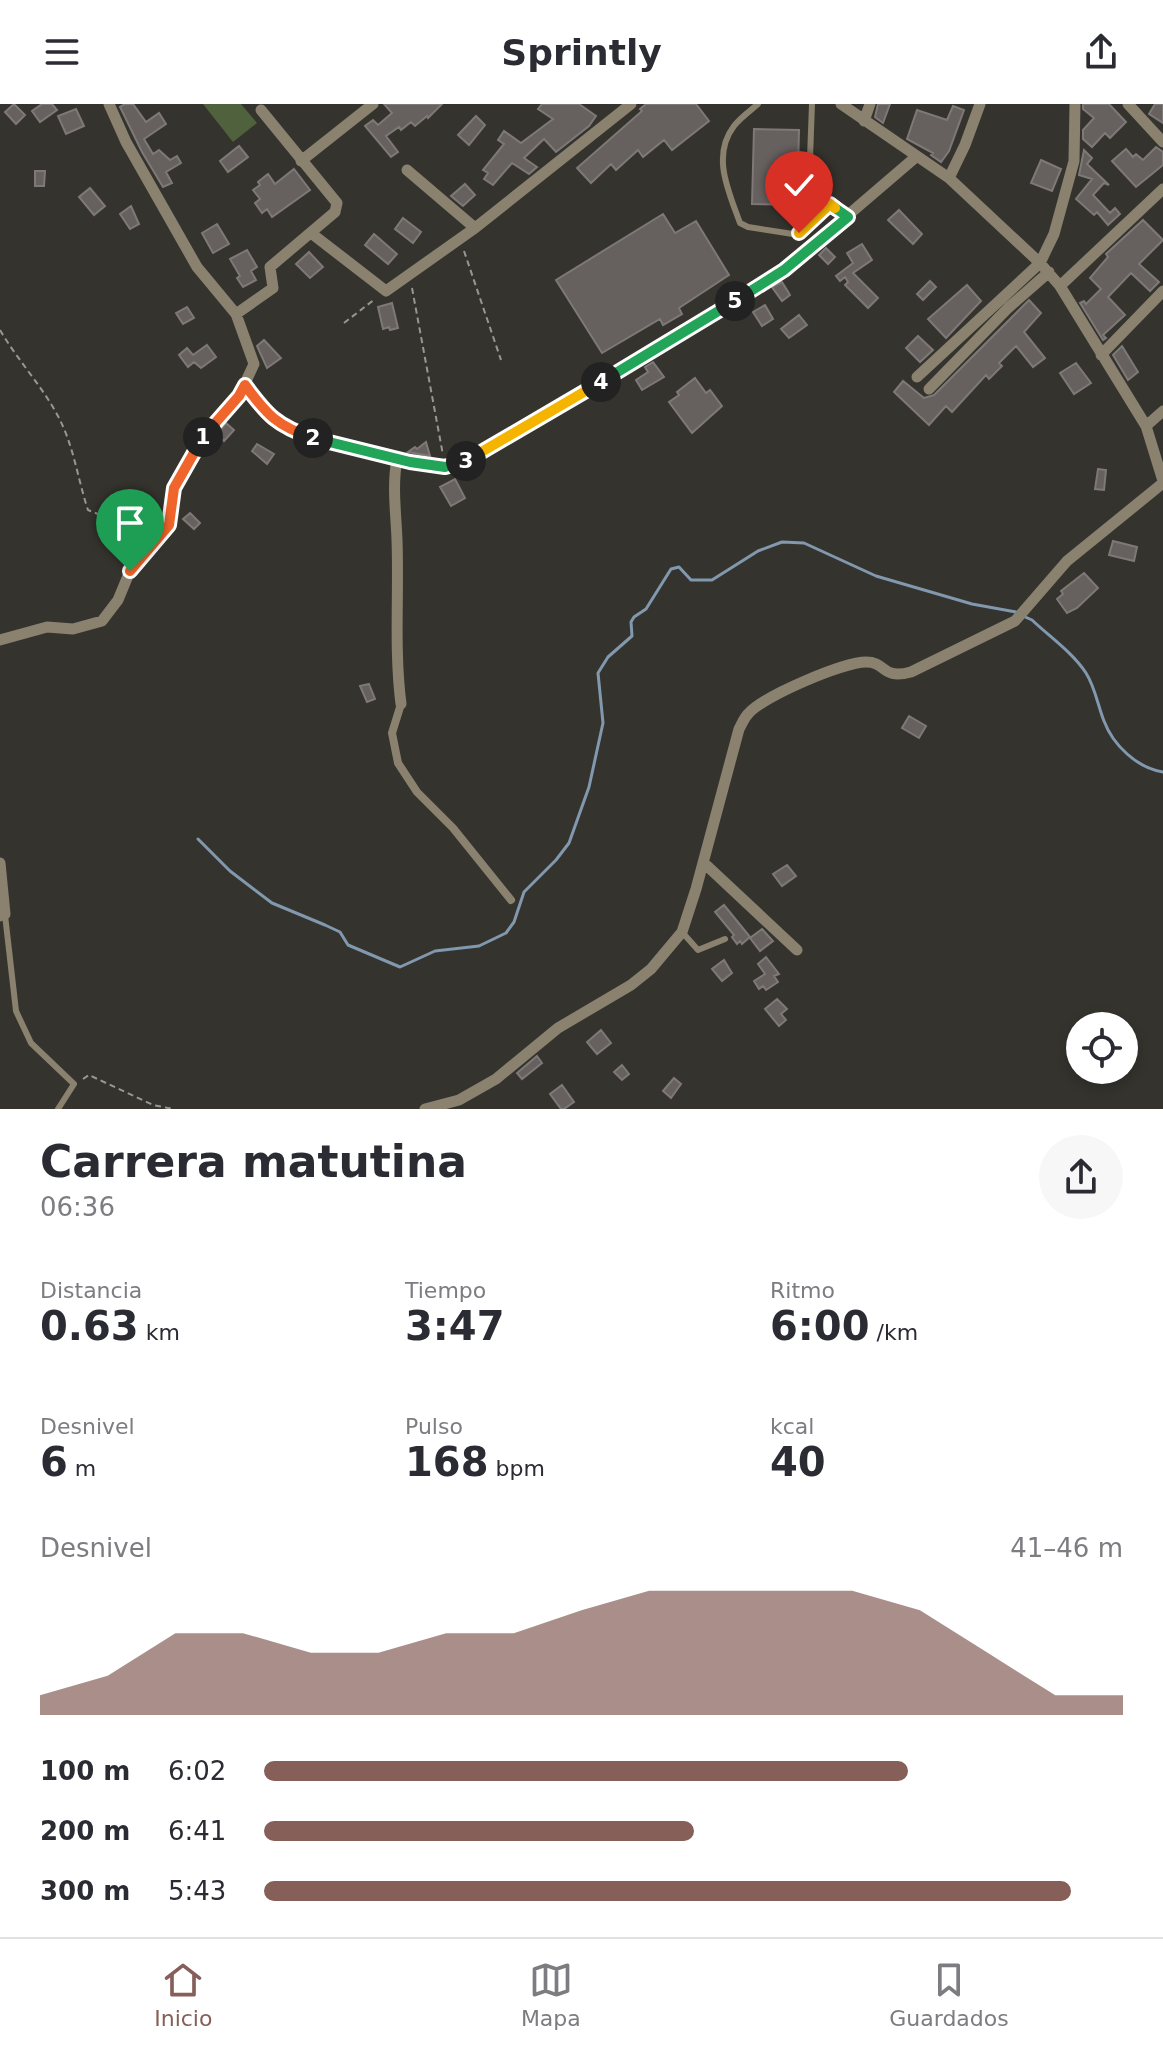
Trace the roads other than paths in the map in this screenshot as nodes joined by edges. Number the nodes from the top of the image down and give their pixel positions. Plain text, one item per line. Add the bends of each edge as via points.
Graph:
1 (109, 104) edge
2 (373, 104) edge
3 (631, 104) edge
4 (758, 104) edge
5 (812, 104) edge
6 (841, 104) edge
7 (870, 104) edge
8 (980, 104) edge
9 (1075, 104) edge
10 (1136, 107) edge
11 (261, 110) dead end
12 (864, 121) junction
13 (1163, 142) edge
14 (917, 156) junction
15 (301, 161) junction
16 (407, 170) dead end
17 (949, 178) junction
18 (1163, 189) edge
19 (830, 204) junction
20 (848, 217) junction
21 (475, 228) junction
22 (311, 233) junction
23 (1040, 263) junction
24 (1049, 272) junction
25 (1060, 286) junction
26 (1163, 291) edge
27 (1004, 304) junction
28 (236, 314) junction
29 (1101, 355) junction
30 (917, 377) dead end
31 (245, 385) junction
32 (929, 389) dead end
33 (1163, 411) edge
34 (1146, 426) junction
35 (397, 459) junction
36 (1163, 482) edge
37 (0, 640) edge
38 (401, 704) joint
39 (0, 863) edge
40 (704, 863) junction
41 (511, 900) dead end
42 (3, 915) edge
43 (682, 932) junction
44 (725, 939) dead end
45 (797, 950) dead end
46 (58, 1109) edge
47 (425, 1109) edge

1 - 28 street via 197,267
2 - 15 street
3 - 21 street
4 - 19 lane via 733,127 724,149 722,172 740,223 799,233
5 - 19 lane via 809,185
6 - 12 street
7 - 12 street
8 - 17 street
9 - 23 street via 1074,161 1054,234
10 - 13 street
11 - 15 street
12 - 14 street
14 - 17 street
14 - 20 street
15 - 22 street via 337,203 335,212
16 - 21 street
17 - 23 street
18 - 25 street
19 - 20 lane
20 - 35 street via 784,270 472,459 445,467
21 - 22 street via 386,291
22 - 28 street via 270,267 273,288
23 - 24 street
23 - 27 street
24 - 25 street
24 - 27 street
25 - 29 street
26 - 29 street
27 - 30 street
27 - 32 street
28 - 31 street via 254,364
29 - 34 street
31 - 35 street via 283,428
31 - 37 street via 203,437 174,488 169,525 130,571 102,621 73,629 47,627
33 - 34 street
34 - 36 street
35 - 38 street via 396,666
36 - 40 street via 1067,561 1015,621 911,672 898,676 869,662 850,664 760,704 739,729
38 - 41 street via 392,733 398,763
39 - 42 street
40 - 43 street
40 - 45 street
42 - 46 lane via 16,1011 31,1043 74,1084
43 - 44 lane via 698,950
43 - 47 street via 631,985 558,1028 496,1079 459,1100

